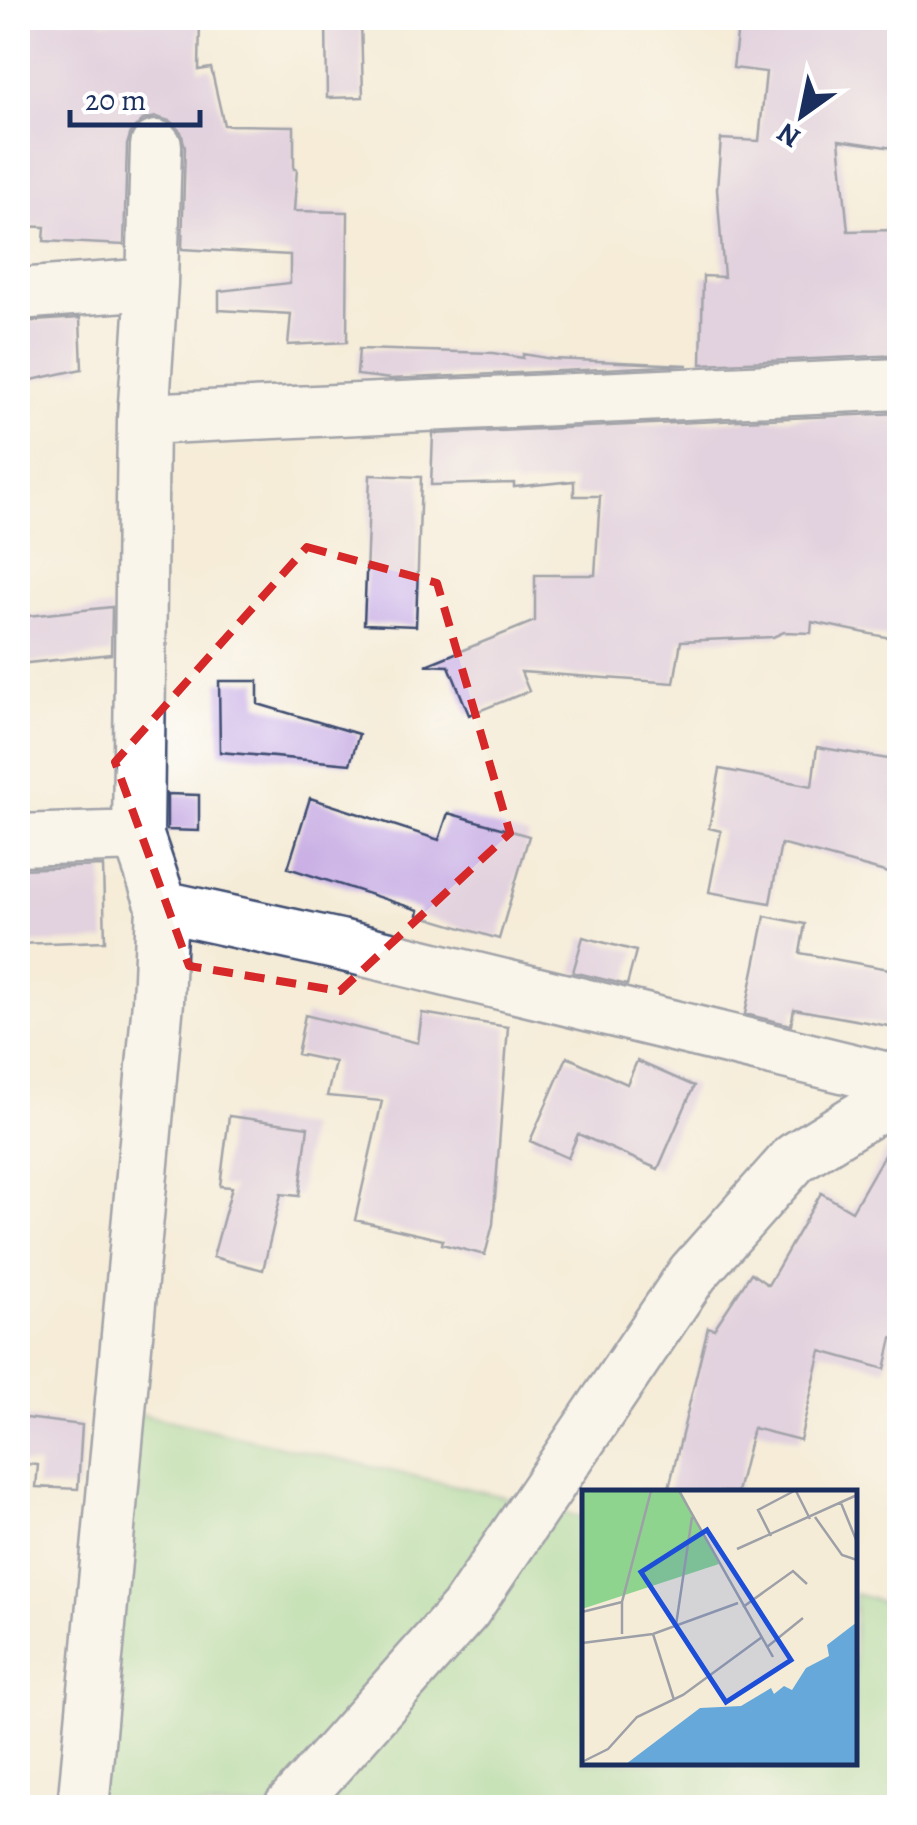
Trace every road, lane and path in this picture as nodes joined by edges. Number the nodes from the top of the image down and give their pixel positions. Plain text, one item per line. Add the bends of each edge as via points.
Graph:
1 (156, 146) dead end
2 (152, 284) junction
3 (18, 294) edge
4 (900, 384) edge
5 (143, 419) junction
6 (138, 836) junction
7 (18, 840) edge
8 (162, 906) junction
9 (900, 1082) edge
10 (900, 1093) edge
11 (83, 1808) edge
12 (288, 1808) edge

1 - 2 street
2 - 3 street
2 - 5 street
4 - 5 street
5 - 6 street
6 - 7 street
6 - 8 street
8 - 9 street
8 - 11 street
10 - 12 street via 796,1158 693,1272 465,1610

